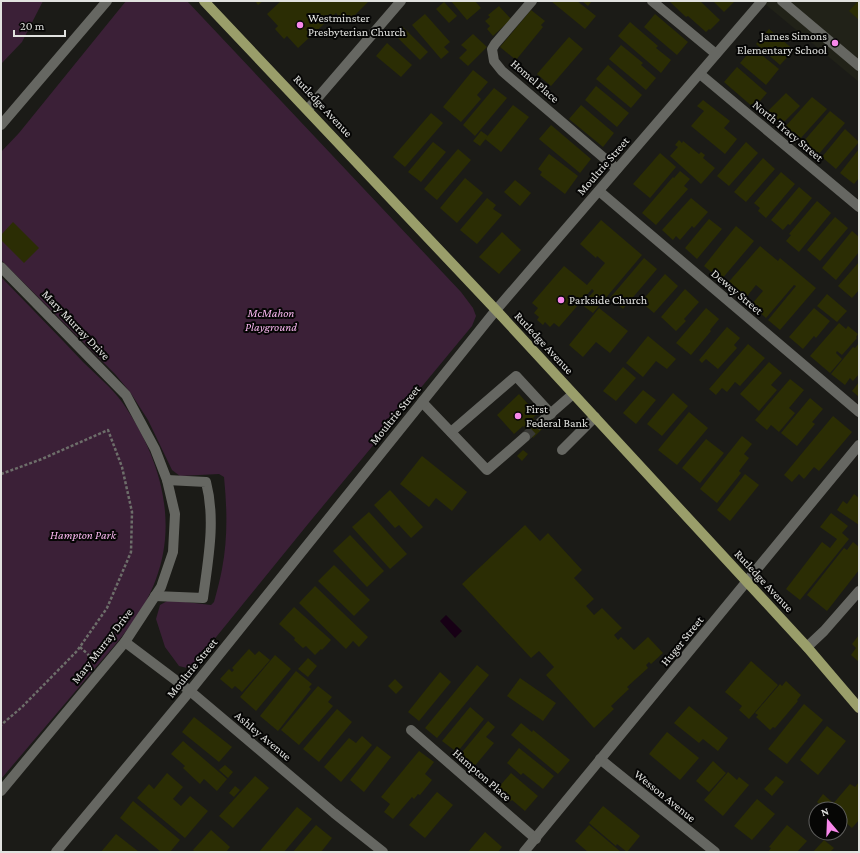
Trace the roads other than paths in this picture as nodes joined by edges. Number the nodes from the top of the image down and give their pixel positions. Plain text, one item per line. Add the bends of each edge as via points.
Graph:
1 (107, 1) edge
2 (204, 1) edge
3 (401, 1) edge
4 (532, 1) edge
5 (652, 1) edge
6 (762, 1) edge
7 (782, 1) edge
8 (716, 54) junction
9 (859, 66) edge
10 (700, 74) junction
11 (308, 109) junction
12 (1, 126) edge
13 (617, 169) junction
14 (599, 191) junction
15 (859, 207) edge
16 (1, 267) edge
17 (496, 310) junction
18 (573, 394) junction
19 (422, 402) junction
20 (859, 412) edge
21 (551, 414) junction
22 (595, 417) junction
23 (542, 422) tunnel mouth
24 (450, 432) junction
25 (525, 437) tunnel mouth
26 (859, 445) edge
27 (562, 450) dead end
28 (167, 480) junction
29 (747, 582) junction
30 (859, 591) edge
31 (155, 596) junction
32 (125, 642) junction
33 (807, 647) junction
34 (190, 690) junction
35 (859, 708) edge
36 (412, 730) dead end
37 (600, 759) junction
38 (1, 791) edge
39 (536, 839) junction
40 (56, 852) edge
41 (383, 852) edge
42 (524, 852) edge
43 (714, 852) edge

1 - 12 street
2 - 11 main road, Rutledge Avenue
3 - 11 street
4 - 13 street, Homel Place via 495,44 492,49 494,61 502,71
5 - 8 street
6 - 8 street, Moultrie Street
7 - 9 street
8 - 10 street, Moultrie Street
10 - 13 street, Moultrie Street
10 - 15 street, North Tracy Street
11 - 17 main road, Rutledge Avenue
13 - 14 street, Moultrie Street
14 - 17 street, Moultrie Street
14 - 20 street, Dewey Street
16 - 28 street, Mary Murray Drive via 126,396 155,449
17 - 18 main road, Rutledge Avenue
17 - 19 street, Moultrie Street
18 - 21 street
18 - 22 main road, Rutledge Avenue
19 - 24 street
19 - 34 street, Moultrie Street
21 - 23 street
21 - 24 street via 516,376
22 - 27 street
22 - 29 main road, Rutledge Avenue
24 - 25 street via 487,470
26 - 29 street, Huger Street
28 - 31 street, Mary Murray Drive via 175,514 173,552 161,587
28 - 31 street via 206,482 211,520 208,556 203,598
29 - 33 main road, Rutledge Avenue
29 - 37 street, Huger Street
30 - 33 street
31 - 32 street, Mary Murray Drive
32 - 34 street, Ashley Avenue
32 - 38 street, Mary Murray Drive
33 - 35 main road, Rutledge Avenue
34 - 40 street, Moultrie Street
34 - 41 street, Ashley Avenue
36 - 39 street, Hampton Place
37 - 39 street, Huger Street
37 - 43 street, Wesson Avenue
39 - 42 street, Huger Street

